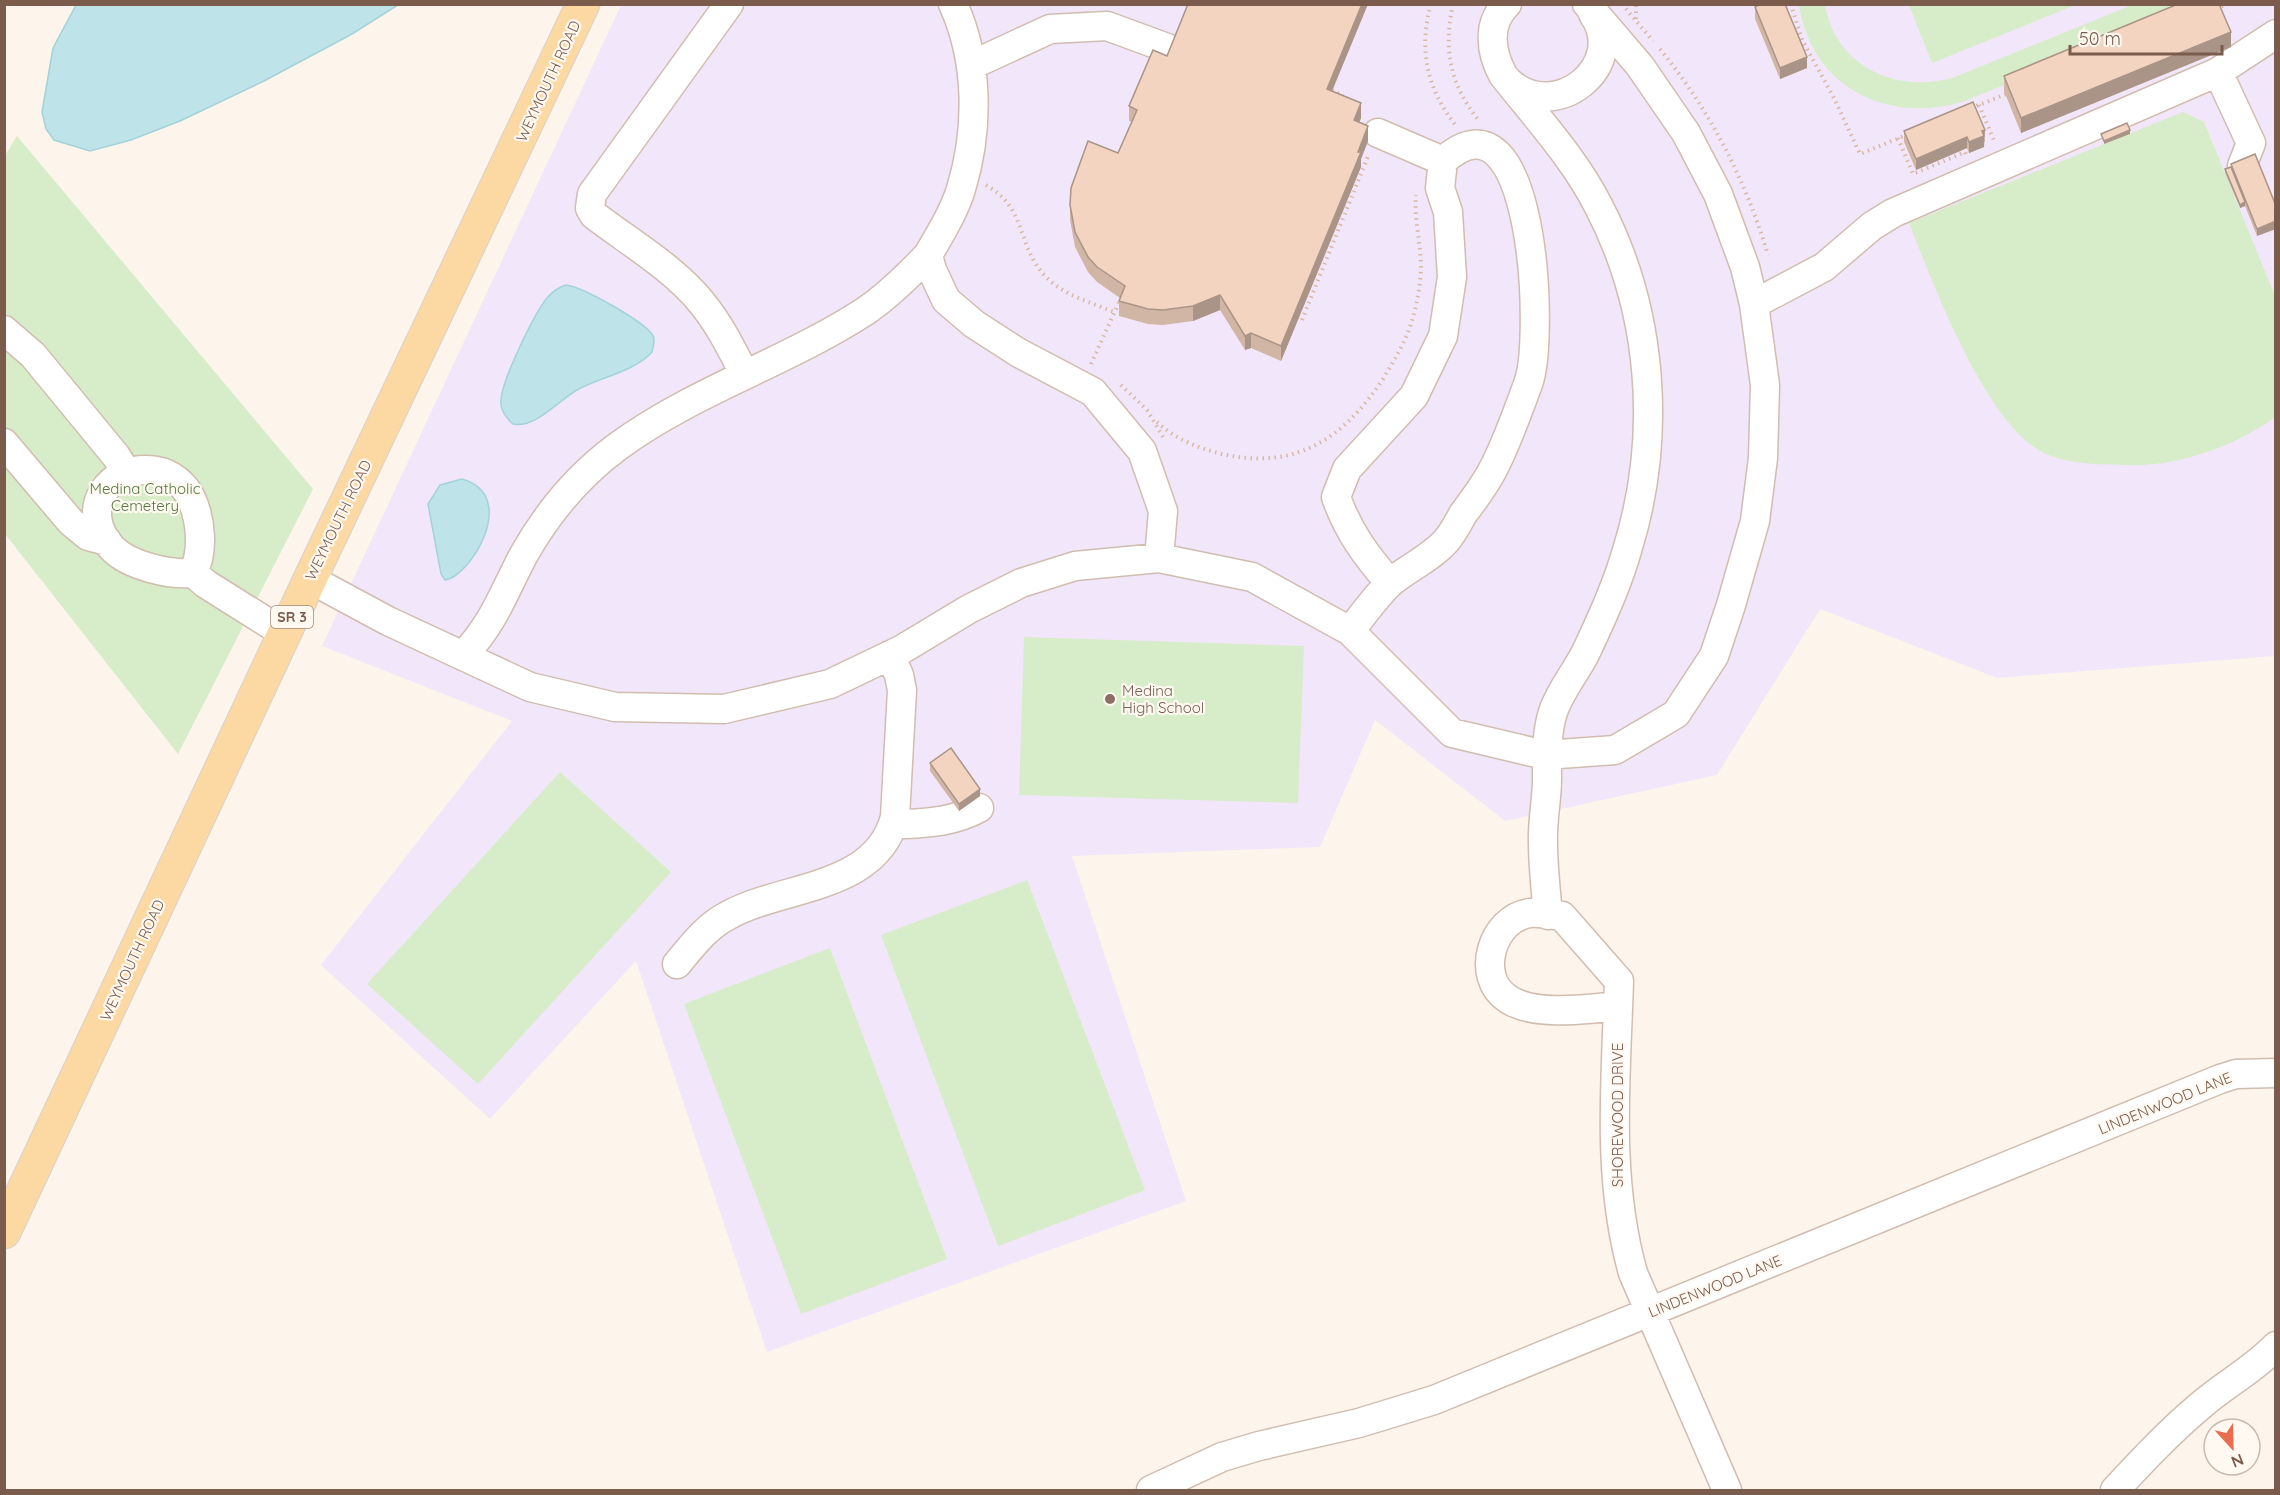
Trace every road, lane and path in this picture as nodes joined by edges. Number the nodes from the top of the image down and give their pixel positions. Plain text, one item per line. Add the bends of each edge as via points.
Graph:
1 (583, 4) edge
2 (729, 4) edge
3 (953, 4) edge
4 (1431, 4) edge
5 (1453, 4) edge
6 (1507, 4) edge
7 (1587, 4) edge
8 (1636, 4) edge
9 (1791, 4) edge
10 (2227, 4) edge
11 (2205, 14) edge
12 (1636, 20) dead end
13 (2276, 34) edge
14 (1167, 48) edge
15 (972, 65) junction
16 (2218, 72) junction
17 (1503, 75) junction
18 (1332, 90) edge
19 (2017, 90) edge
20 (1348, 101) edge
21 (1979, 105) junction
22 (1969, 109) edge
23 (1477, 124) dead end
24 (1467, 125) dead end
25 (1458, 129) junction
26 (1918, 130) edge
27 (1378, 133) joint
28 (1898, 138) junction
29 (1434, 157) junction
30 (1990, 160) junction
31 (2242, 166) edge
32 (980, 182) dead end
33 (928, 255) junction
34 (1120, 299) edge
35 (1754, 304) junction
36 (1114, 312) junction
37 (1302, 320) edge
38 (4, 330) edge
39 (1081, 359) dead end
40 (1091, 364) junction
41 (1097, 368) dead end
42 (745, 375) junction
43 (1112, 378) dead end
44 (1150, 415) junction
45 (1166, 442) dead end
46 (4, 443) edge
47 (127, 472) junction
48 (107, 541) junction
49 (1159, 558) junction
50 (194, 573) junction
51 (310, 579) junction
52 (1390, 583) junction
53 (1350, 631) junction
54 (285, 633) junction
55 (890, 655) junction
56 (463, 656) junction
57 (1545, 755) junction
58 (979, 808) dead end
59 (895, 817) junction
60 (1548, 915) junction
61 (677, 964) dead end
62 (1618, 1006) junction
63 (2276, 1073) edge
64 (4, 1232) edge
65 (1650, 1312) junction
66 (2276, 1346) edge
67 (1151, 1491) edge
68 (1727, 1491) edge
69 (2115, 1491) edge

1 - 51 main road, WEYMOUTH ROAD / SR 3
2 - 42 street via 592,194 590,208 702,302
3 - 15 street via 963,26
4 - 25 path via 1425,64 1433,91
5 - 23 path via 1447,32 1450,61 1458,88 1482,125
6 - 17 street via 1495,23 1492,42 1494,60
7 - 17 street via 1602,37 1597,62 1582,84 1567,93 1541,96 1516,88
7 - 35 street via 1640,66 1686,133 1718,194
8 - 12 path
9 - 28 path via 1802,40 1860,154
10 - 11 path
13 - 16 street
14 - 15 street via 1107,26 1050,29
15 - 33 street via 970,153 961,191
16 - 30 street
16 - 31 street via 2252,143
17 - 57 street via 1582,176 1600,208 1632,296 1647,368 1650,421 1643,486 1629,546 1586,652 1554,711
18 - 20 path
19 - 21 path
21 - 22 path
21 - 30 path
24 - 25 path
25 - 29 path via 1441,138
26 - 28 path
27 - 29 street
27 - 37 path
28 - 30 path via 1913,174 1965,152 1968,160
29 - 44 path via 1415,186 1421,263 1413,316 1392,366 1350,421 1310,447 1265,458 1232,456 1200,448 1179,438
29 - 52 street via 1448,212 1452,277 1443,336 1414,396 1347,469 1336,497 1347,527
29 - 52 street via 1470,145 1487,147 1501,155 1511,172 1523,209 1536,298 1529,381 1491,472 1445,542
30 - 35 street via 1893,213 1824,267
32 - 36 path via 1006,198 1044,275 1066,292
33 - 42 street via 901,284 865,311
33 - 49 street via 946,300 1019,353 1093,392 1142,451 1163,511
34 - 36 path
35 - 57 street via 1765,385 1763,458 1755,521 1714,656 1676,714 1615,750
36 - 40 path
38 - 47 street via 33,355
39 - 40 path
40 - 41 path
42 - 56 street via 651,425 585,474 538,530 498,612
43 - 44 path
44 - 45 path
46 - 48 street via 71,522 88,536
47 - 48 street via 114,479 99,498 97,514
47 - 50 street via 163,472 190,495 197,514 199,540 199,561
48 - 50 street via 113,550 141,564 174,574
49 - 53 street via 1252,577
49 - 55 street via 1075,566 1021,583
50 - 54 street via 206,585
51 - 54 main road, WEYMOUTH ROAD / SR 3
51 - 56 street
52 - 53 street
53 - 57 street via 1452,733
54 - 64 main road, WEYMOUTH ROAD / SR 3
55 - 56 street via 830,684 724,709 615,707 530,687
55 - 59 street via 903,690
57 - 60 street via 1543,842
58 - 59 street via 938,822 905,824
59 - 61 street via 890,834 852,869 817,886 727,915 709,928
60 - 62 street, SHOREWOOD DRIVE via 1562,916 1618,981
60 - 62 street via 1529,913 1502,927 1492,944 1490,966 1495,984 1508,999 1538,1008 1565,1011
62 - 65 street, SHOREWOOD DRIVE via 1617,1202 1634,1273
63 - 65 street, LINDENWOOD LANE via 2236,1074 2220,1080
65 - 67 street, LINDENWOOD LANE via 1434,1400 1222,1457
65 - 68 street, SHOREWOOD DRIVE
66 - 69 street via 2169,1432

